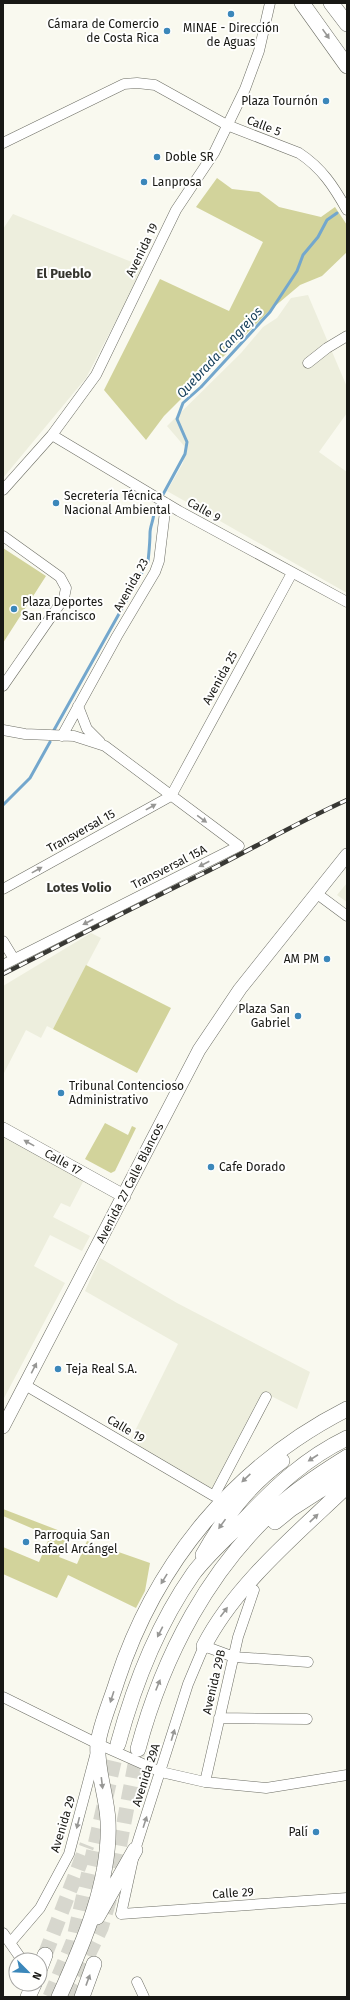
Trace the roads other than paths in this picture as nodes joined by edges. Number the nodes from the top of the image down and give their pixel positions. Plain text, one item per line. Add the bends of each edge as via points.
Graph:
1 (270, 3) edge
2 (302, 3) edge
3 (331, 3) edge
4 (347, 24) edge
5 (347, 66) edge
6 (227, 125) junction
7 (3, 144) edge
8 (347, 210) edge
9 (347, 336) edge
10 (308, 363) dead end
11 (52, 435) junction
12 (3, 490) edge
13 (165, 502) junction
14 (3, 536) edge
15 (292, 573) junction
16 (347, 602) edge
17 (3, 686) edge
18 (78, 706) junction
19 (3, 730) edge
20 (62, 736) junction
21 (105, 746) junction
22 (171, 796) junction
23 (347, 855) edge
24 (3, 889) edge
25 (316, 894) junction
26 (347, 916) edge
27 (3, 941) edge
28 (14, 959) junction
29 (3, 965) edge
30 (3, 1129) edge
31 (124, 1196) junction
32 (25, 1385) junction
33 (266, 1397) dead end
34 (347, 1409) edge
35 (347, 1420) edge
36 (3, 1427) edge
37 (347, 1438) edge
38 (347, 1457) edge
39 (347, 1472) edge
40 (347, 1486) edge
41 (232, 1558) junction
42 (193, 1574) junction
43 (254, 1590) dead end
44 (204, 1646) junction
45 (234, 1657) junction
46 (308, 1662) dead end
47 (3, 1697) edge
48 (219, 1718) junction
49 (307, 1719) dead end
50 (98, 1744) junction
51 (118, 1744) tunnel mouth
52 (138, 1749) tunnel mouth
53 (161, 1772) junction
54 (347, 1775) edge
55 (206, 1782) junction
56 (135, 1850) junction
57 (347, 1898) edge
58 (121, 1914) joint
59 (3, 1932) edge
60 (83, 1942) junction
61 (10, 1943) junction
62 (16, 1952) edge
63 (94, 1964) dead end
64 (137, 1982) dead end
65 (59, 1997) edge
66 (82, 1997) edge
67 (144, 1997) edge

1 - 6 street, Avenida 19 via 259,51 245,89
2 -> 5 highway
3 - 4 highway
6 - 7 street, Calle 5 via 155,85 124,84
6 - 8 street, Calle 5 via 308,158 321,169
6 - 11 street, Avenida 19 via 214,153 176,210 91,383
9 - 10 street
11 - 12 street, Avenida 19
11 - 13 street, Calle 9
13 - 15 street, Calle 9
13 - 18 street, Avenida 23 via 159,561 155,572
14 - 17 street via 60,577 66,588 64,598
15 - 16 street, Calle 9
15 - 22 street, Avenida 25
18 - 20 street, Avenida 23
18 - 21 street via 87,729
19 - 20 street
20 - 21 street via 81,737
21 - 22 street
24 -> 22 street, Transversal 15
22 -> 28 street, Transversal 15A via 239,846
23 - 25 main road, Avenida 27 Calle Blancos
25 - 26 street
25 - 31 main road, Avenida 27 Calle Blancos via 215,1024
27 - 28 street
28 - 29 street, Transversal 15A
31 -> 30 main road, Calle 17
32 -> 31 main road, Avenida 27 Calle Blancos
32 - 33 street, Calle 19 via 214,1496
32 - 36 main road, Avenida 27 Calle Blancos
34 -> 50 highway via 307,1432 254,1470 224,1499 185,1546 155,1593 128,1647
35 -> 42 highway via 303,1445 259,1481 234,1508 216,1533
37 -> 42 highway via 304,1464 277,1485
38 - 41 highway via 310,1480 283,1502 259,1525
39 - 41 highway via 290,1510
44 -> 40 highway via 227,1607
52 -> 41 highway via 155,1692 178,1638 205,1593
42 -> 51 highway via 148,1656
43 - 45 street, Avenida 29B
44 - 45 street
53 -> 44 street, Avenida 29A via 188,1684
45 - 46 street
45 - 48 street, Avenida 29B
47 - 50 street
48 - 49 street
48 - 55 street, Avenida 29B
50 - 53 street
50 -> 60 highway via 108,1820 107,1851 103,1879
50 -> 61 street, Avenida 29 via 69,1854 40,1908
53 - 55 street
56 -> 53 street, Avenida 29A
54 - 55 street via 266,1788
56 - 58 street, Avenida 29A
56 - 60 highway
57 - 58 street, Calle 29
59 - 61 street
60 - 65 highway
61 - 62 street
66 -> 63 highway
64 - 67 street

